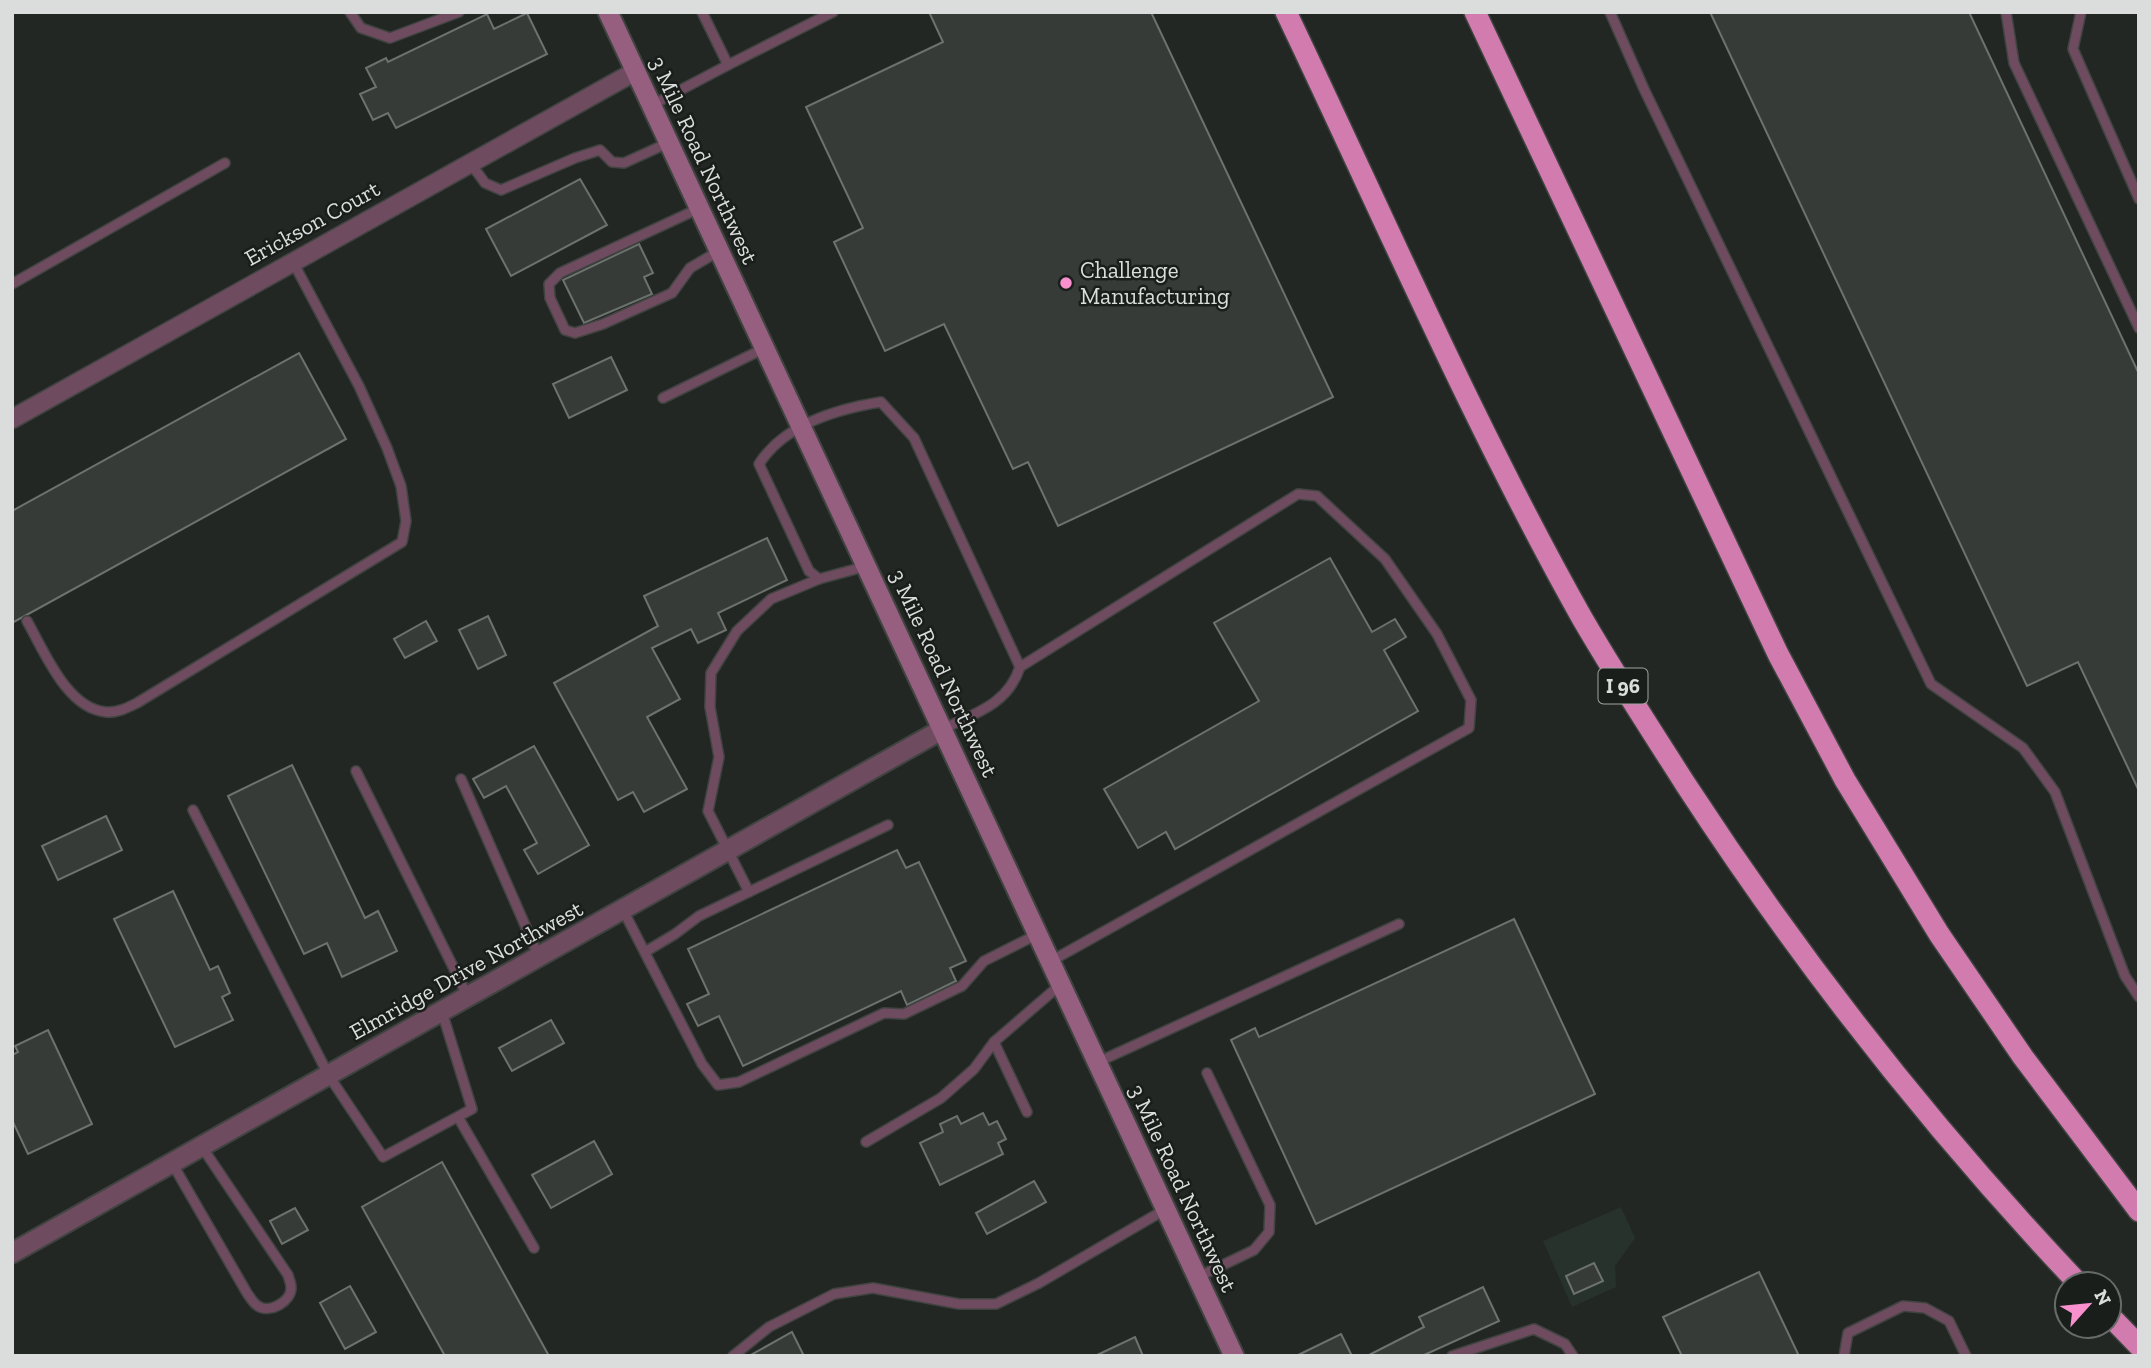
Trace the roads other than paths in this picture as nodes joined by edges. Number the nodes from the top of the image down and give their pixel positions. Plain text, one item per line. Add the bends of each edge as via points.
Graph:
1 (350, 12) edge
2 (459, 12) edge
3 (608, 12) edge
4 (832, 12) edge
5 (1286, 12) edge
6 (1475, 12) edge
7 (1610, 12) edge
8 (2006, 12) edge
9 (2081, 12) edge
10 (705, 13) edge
11 (728, 65) junction
12 (636, 71) junction
13 (652, 105) junction
14 (669, 143) junction
15 (225, 163) dead end
16 (471, 164) junction
17 (2139, 199) edge
18 (700, 208) junction
19 (720, 251) junction
20 (293, 262) junction
21 (12, 284) edge
22 (2139, 328) edge
23 (765, 348) junction
24 (663, 398) dead end
25 (12, 419) edge
26 (802, 426) junction
27 (867, 566) junction
28 (819, 579) junction
29 (27, 621) dead end
30 (1020, 667) junction
31 (943, 729) junction
32 (356, 771) dead end
33 (461, 779) dead end
34 (194, 810) dead end
35 (888, 825) dead end
36 (729, 850) junction
37 (749, 892) junction
38 (623, 910) junction
39 (1399, 924) dead end
40 (1038, 934) junction
41 (645, 951) junction
42 (539, 957) junction
43 (1051, 961) junction
44 (1062, 984) junction
45 (468, 997) junction
46 (2139, 997) edge
47 (442, 1012) junction
48 (994, 1042) junction
49 (1098, 1062) junction
50 (1207, 1073) dead end
51 (328, 1076) junction
52 (1027, 1112) dead end
53 (457, 1117) junction
54 (866, 1142) dead end
55 (202, 1147) junction
56 (172, 1163) junction
57 (1166, 1209) junction
58 (2139, 1211) edge
59 (534, 1248) dead end
60 (12, 1254) edge
61 (2067, 1270) edge
62 (1198, 1277) junction
63 (2123, 1329) edge
64 (2139, 1346) edge
65 (733, 1356) edge
66 (1234, 1356) edge
67 (1452, 1356) edge
68 (1573, 1356) edge
69 (1844, 1356) edge
70 (1966, 1356) edge

1 - 2 lane via 361,28 390,38
3 - 12 main road, 3 Mile Road Northwest
4 - 11 lane
5 - 61 highway, I 96 via 1511,486 1629,696 1782,928 1829,990 1932,1117
6 - 58 highway via 1778,654 1845,780 1939,934 2023,1057
7 - 46 lane via 1931,684 2022,748 2054,792 2125,976
8 - 22 lane via 2014,63
9 - 17 lane via 2073,49
10 - 11 lane
11 - 13 lane
12 - 13 main road, 3 Mile Road Northwest
12 - 16 street, Erickson Court
13 - 14 main road, 3 Mile Road Northwest
14 - 16 lane via 624,163 612,162 600,150 501,190 485,183
14 - 18 main road, 3 Mile Road Northwest
15 - 21 lane
16 - 20 street, Erickson Court
18 - 19 main road, 3 Mile Road Northwest
18 - 19 lane via 560,273 549,284 550,298 565,330 575,333 603,324 672,293 690,268
19 - 23 main road, 3 Mile Road Northwest
20 - 25 street, Erickson Court
20 - 29 lane via 387,448 401,486 406,521 402,542 122,710 107,713 73,696
23 - 24 lane
23 - 26 main road, 3 Mile Road Northwest
26 - 27 main road, 3 Mile Road Northwest
26 - 28 lane via 769,449 759,464 810,571
26 - 30 lane via 848,407 881,402 914,438
27 - 28 lane
27 - 31 main road, 3 Mile Road Northwest
28 - 36 lane via 771,599 737,631 710,673 710,707 719,757 708,811
30 - 31 lane via 998,702
30 - 43 lane via 1298,494 1317,496 1385,559 1437,634 1471,701 1469,728
31 - 36 street, Elmridge Drive Northwest
31 - 40 main road, 3 Mile Road Northwest
32 - 45 lane
33 - 42 lane
34 - 51 lane
35 - 37 lane
36 - 37 lane
36 - 38 street, Elmridge Drive Northwest
37 - 41 lane via 699,916
38 - 41 lane
38 - 42 street, Elmridge Drive Northwest
39 - 49 lane
40 - 41 lane via 984,961 962,986 904,1014 884,1013 739,1082 718,1085 702,1064
40 - 43 main road, 3 Mile Road Northwest
42 - 45 street, Elmridge Drive Northwest
43 - 44 main road, 3 Mile Road Northwest
44 - 48 lane
44 - 49 main road, 3 Mile Road Northwest
45 - 47 street, Elmridge Drive Northwest
47 - 51 street, Elmridge Drive Northwest
47 - 53 lane via 472,1109
48 - 52 lane
48 - 54 lane via 974,1069 941,1098
49 - 57 main road, 3 Mile Road Northwest
50 - 62 lane via 1270,1205 1269,1232 1254,1250
51 - 53 lane via 383,1157
51 - 55 street, Elmridge Drive Northwest
53 - 59 lane
55 - 56 street, Elmridge Drive Northwest
55 - 56 lane via 288,1275 292,1288 276,1307 264,1309 247,1293
56 - 60 street, Elmridge Drive Northwest
57 - 62 main road, 3 Mile Road Northwest
57 - 65 lane via 996,1304 958,1304 873,1287 834,1294 769,1327
62 - 66 main road, 3 Mile Road Northwest
63 - 64 highway
67 - 68 lane via 1534,1329 1565,1344
69 - 70 lane via 1848,1333 1903,1306 1925,1308 1949,1321

